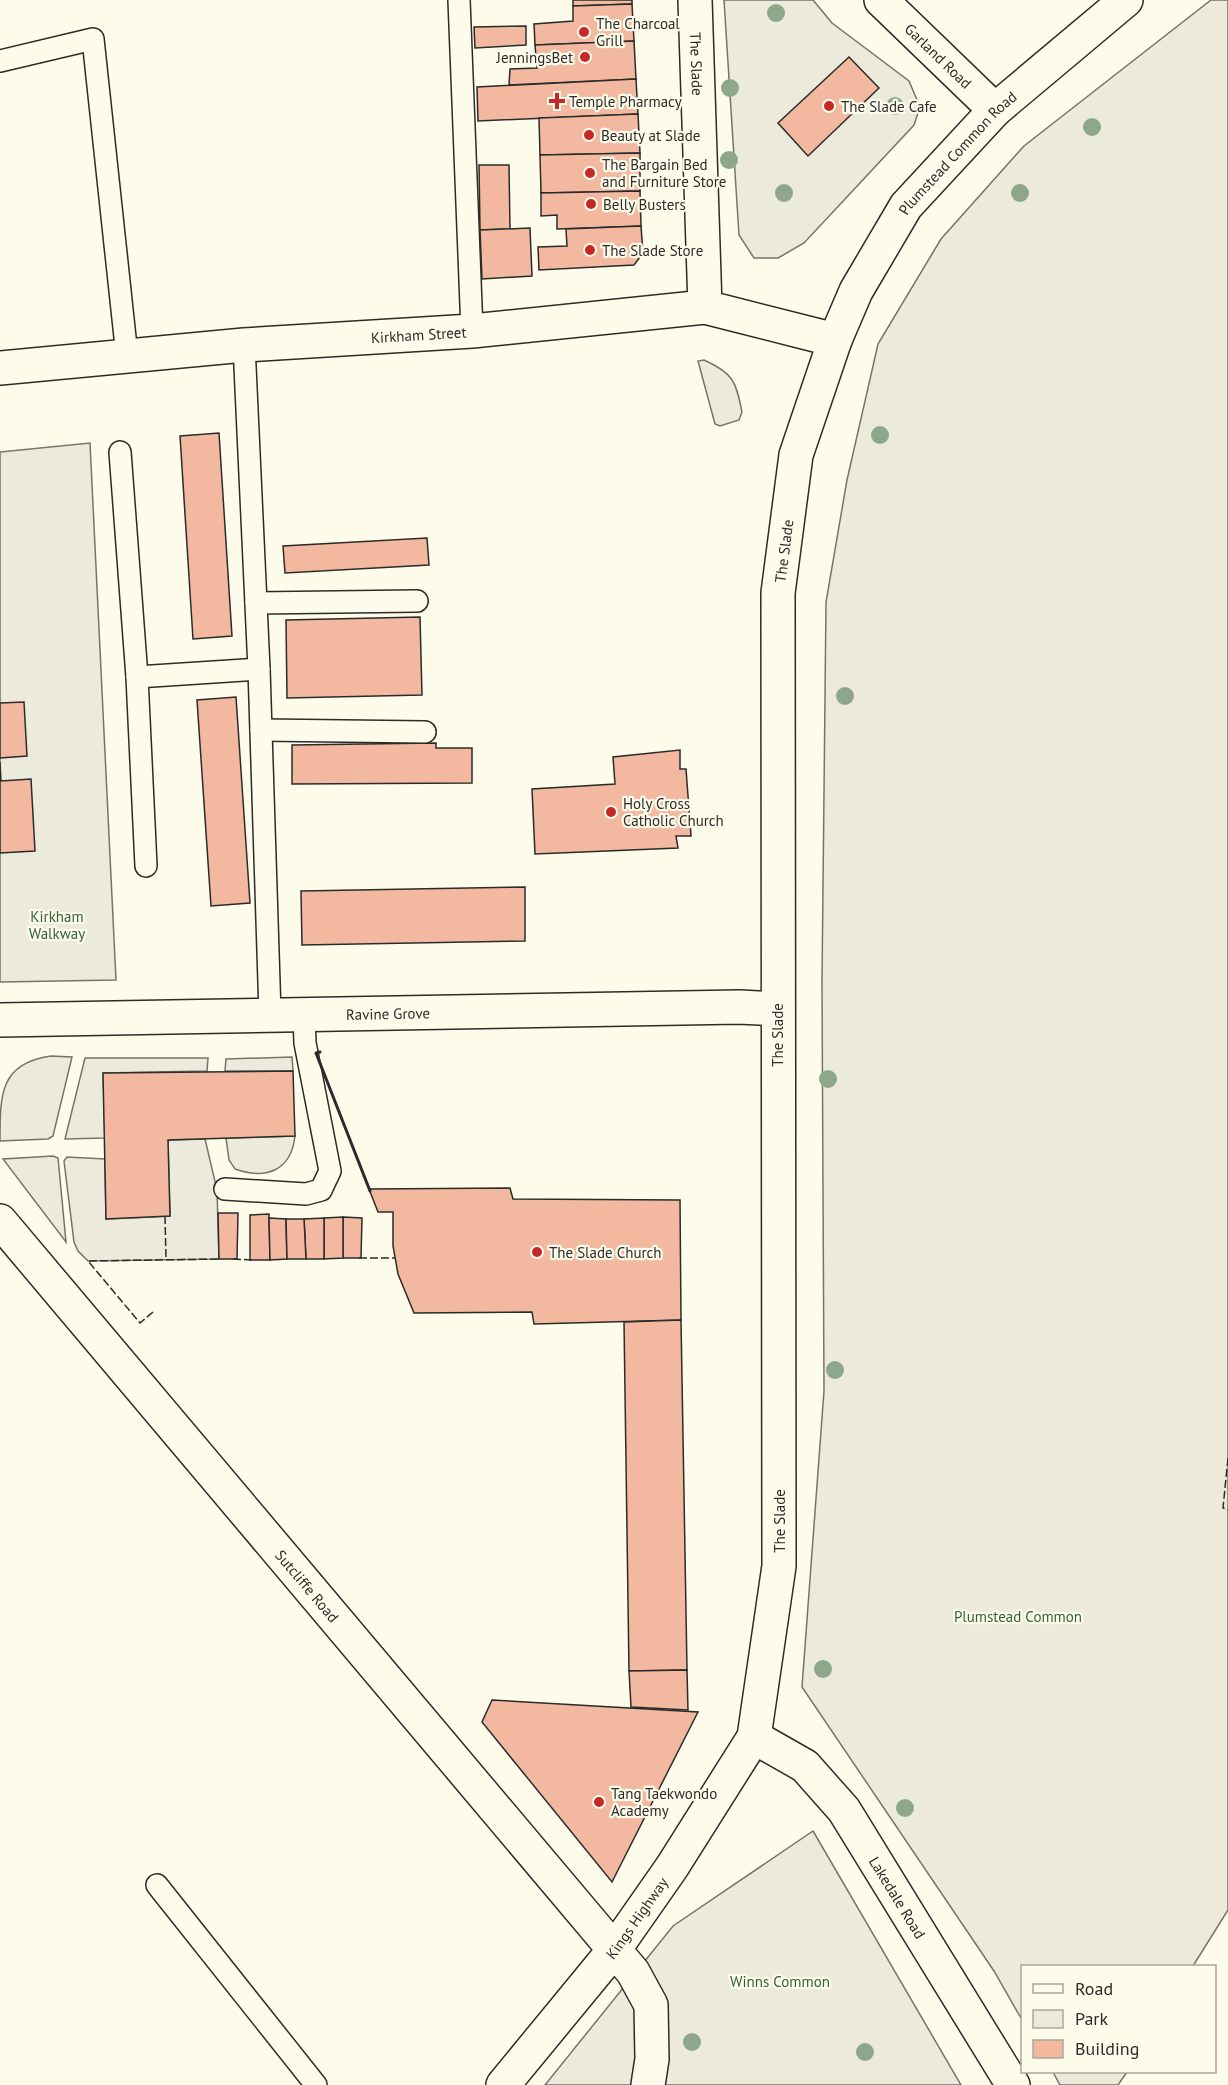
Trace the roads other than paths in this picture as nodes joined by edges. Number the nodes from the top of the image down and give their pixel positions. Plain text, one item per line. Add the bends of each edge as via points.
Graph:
1 (459, 0) edge
2 (695, 0) edge
3 (881, 0) edge
4 (1126, 0) edge
5 (0, 61) edge
6 (995, 110) junction
7 (705, 308) junction
8 (472, 331) junction
9 (835, 340) junction
10 (244, 345) junction
11 (127, 356) junction
12 (0, 368) edge
13 (120, 452) dead end
14 (417, 601) dead end
15 (256, 603) junction
16 (259, 669) junction
17 (137, 677) junction
18 (261, 730) junction
19 (424, 732) dead end
20 (146, 866) dead end
21 (777, 1008) junction
22 (270, 1014) junction
23 (304, 1014) junction
24 (0, 1020) edge
25 (225, 1189) dead end
26 (0, 1221) edge
27 (754, 1737) junction
28 (157, 1885) dead end
29 (614, 1950) junction
30 (316, 2085) edge
31 (503, 2085) edge
32 (648, 2085) edge
33 (1013, 2085) edge

1 - 8 lane
2 - 7 street, The Slade
3 - 6 street, Garland Road
4 - 6 street, Plumstead Common Road
5 - 11 lane via 93,39
6 - 9 street, Plumstead Common Road via 906,206 856,291
7 - 8 street, Kirkham Street
7 - 9 street, Kirkham Street
8 - 10 street, Kirkham Street
9 - 21 street, The Slade via 796,455 778,593
10 - 11 street, Kirkham Street
10 - 15 lane
11 - 12 street, Kirkham Street
13 - 17 lane
14 - 15 lane
15 - 16 lane
16 - 17 lane
16 - 18 lane
17 - 20 lane
18 - 19 lane
18 - 22 lane
21 - 23 street, Ravine Grove
21 - 27 street, The Slade via 779,1566
22 - 23 street, Ravine Grove
22 - 24 street, Ravine Grove
23 - 25 lane via 304,1043 328,1159 328,1180 321,1190 306,1194
26 - 29 street, Sutcliffe Road
27 - 29 street, Kings Highway
27 - 33 street, Lakedale Road via 804,1766 844,1810
28 - 30 lane
29 - 31 street, Kings Highway
29 - 32 street, Sutcliffe Road via 633,1972 651,2005 652,2059

